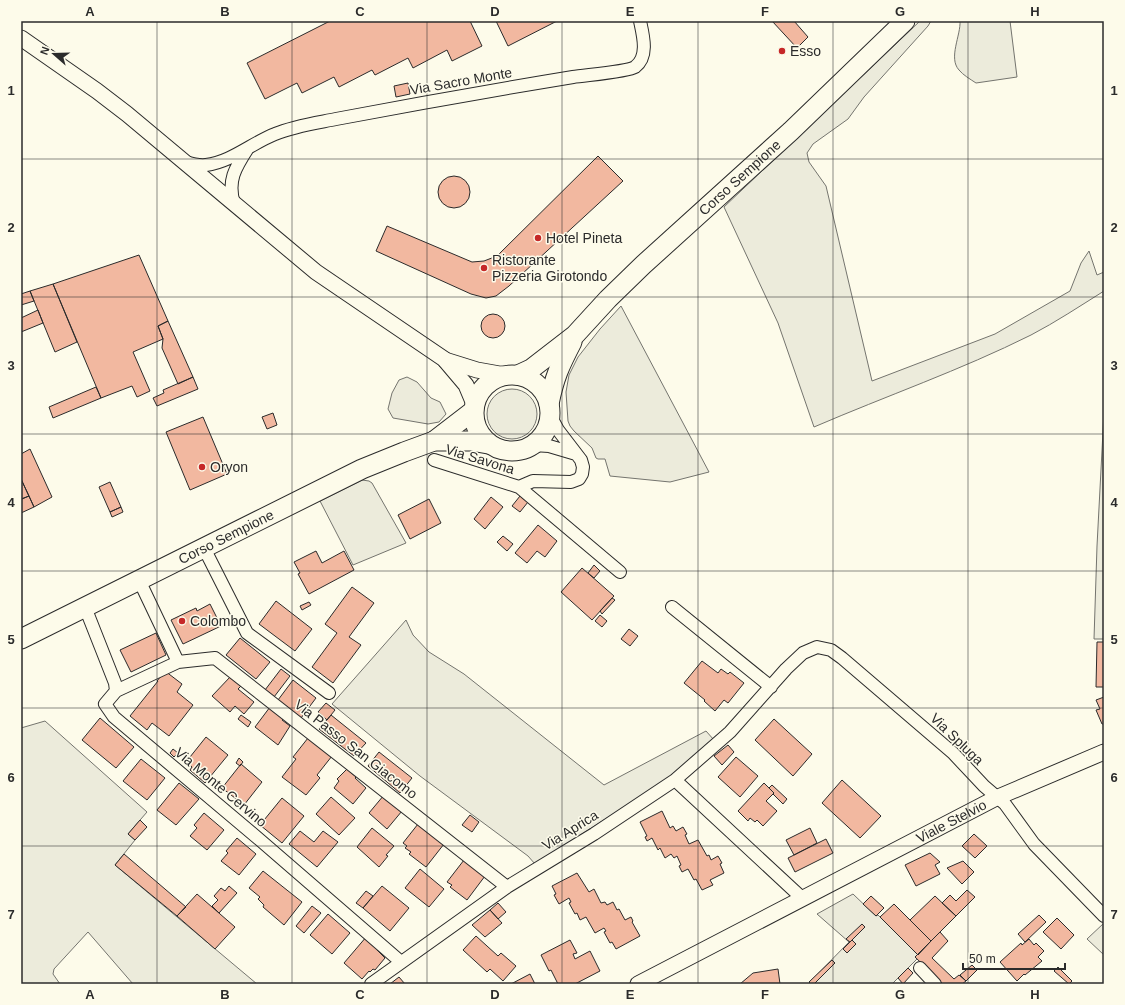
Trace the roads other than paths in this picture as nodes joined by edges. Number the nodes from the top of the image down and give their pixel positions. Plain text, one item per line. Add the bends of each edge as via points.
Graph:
1 (640, 21) edge
2 (904, 21) edge
3 (21, 38) edge
4 (249, 148) junction
5 (184, 162) junction
6 (234, 204) junction
7 (575, 335) junction
8 (444, 359) junction
9 (512, 375) junction
10 (474, 407) junction
11 (550, 410) junction
12 (434, 441) junction
13 (488, 444) junction
14 (533, 445) junction
15 (576, 454) junction
16 (434, 460) dead end
17 (519, 487) junction
18 (204, 548) junction
19 (620, 572) dead end
20 (139, 580) junction
21 (85, 607) junction
22 (672, 607) dead end
23 (21, 640) edge
24 (178, 662) junction
25 (771, 687) junction
26 (116, 691) junction
27 (329, 693) dead end
28 (1104, 752) edge
29 (675, 780) junction
30 (996, 798) junction
31 (508, 887) junction
32 (802, 898) junction
33 (1103, 916) edge
34 (401, 962) junction
35 (920, 968) dead end
36 (371, 984) edge
37 (638, 984) edge
38 (935, 984) edge

1 - 4 street, Via Sacro Monte via 644,51 635,67 629,69 438,99 301,126 274,134
2 - 7 main road, Corso Sempione via 791,131 643,265
3 - 5 street via 115,105
4 - 5 street, Via Sacro Monte via 206,165
4 - 6 street, Via Sacro Monte via 239,161 231,183
5 - 6 street
6 - 8 street via 316,272
7 - 9 main road, Corso Sempione via 531,369
7 - 11 main road, Corso Sempione via 558,369
8 - 9 street via 477,370
8 - 10 street via 466,385
9 - 10 main road via 494,379 484,386
9 - 11 main road via 529,379 538,385 545,394
10 - 12 main road, Corso Sempione
10 - 13 main road via 477,429
11 - 14 main road via 549,425 544,435
11 - 15 street via 558,430
12 - 13 main road, Corso Sempione via 471,441
12 - 18 main road, Corso Sempione via 362,469
13 - 14 main road via 497,450 508,452 518,452
14 - 15 street via 549,446
15 - 17 street via 583,467 580,479 571,482 533,481
16 - 17 street, Via Savona
17 - 19 street, Via Savona
18 - 20 main road, Corso Sempione
18 - 27 street via 247,633
20 - 21 main road, Corso Sempione
20 - 24 street
21 - 23 main road, Corso Sempione
21 - 26 street
22 - 25 street
24 - 26 street, Via Passo San Giacomo
24 - 31 street, Via Passo San Giacomo via 215,658
25 - 29 street, Via Aprica via 730,732
25 - 30 street, Via Spluga via 803,653 817,647 831,650 953,753
26 - 34 street, Via Monte Cervino via 105,704 114,717
28 - 30 street, Viale Stelvio
29 - 31 street, Via Aprica
29 - 32 street
30 - 32 street, Viale Stelvio
30 - 33 street, Via Spluga via 1009,808 1034,844
31 - 34 street, Via Aprica
32 - 37 street, Viale Stelvio
34 - 36 street, Via Aprica
35 - 38 street

